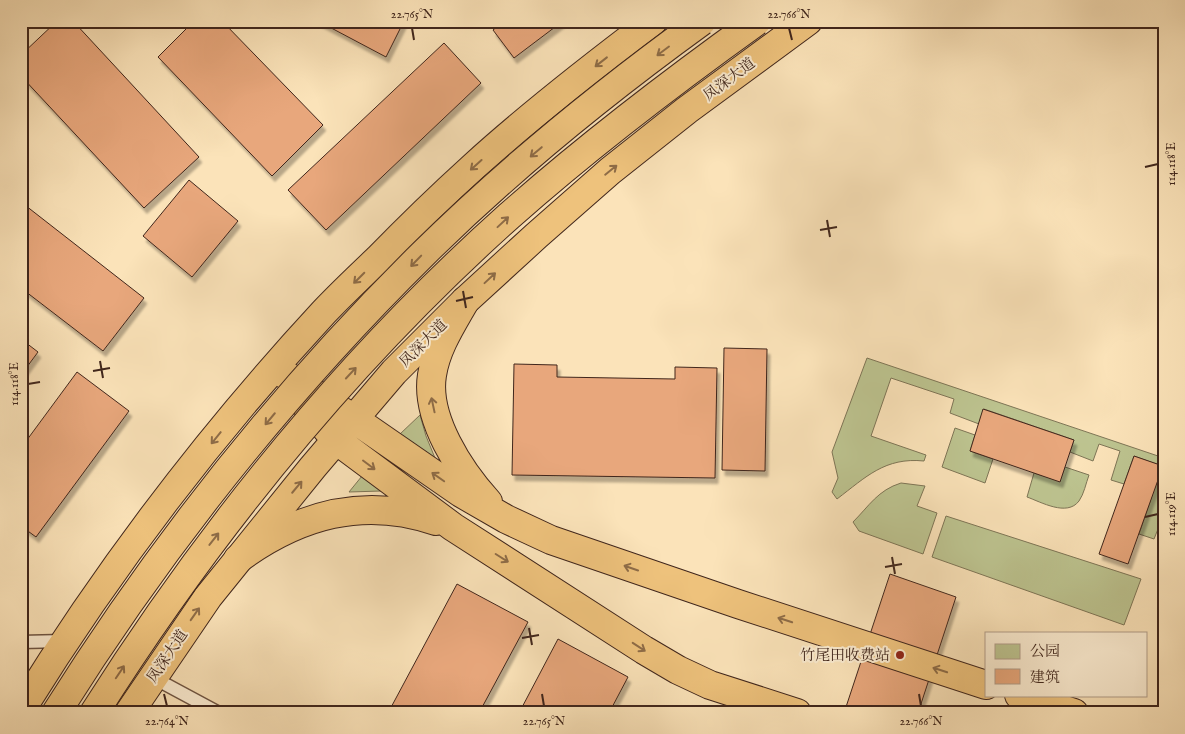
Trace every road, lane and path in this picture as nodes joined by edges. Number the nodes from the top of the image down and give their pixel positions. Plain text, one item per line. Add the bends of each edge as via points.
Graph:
1 (653, 21) edge
2 (702, 21) edge
3 (757, 21) edge
4 (808, 21) edge
5 (465, 301) junction
6 (275, 368) junction
7 (354, 419) junction
8 (336, 440) junction
9 (506, 519) junction
10 (453, 527) junction
11 (238, 559) junction
12 (64, 641) junction
13 (21, 642) edge
14 (152, 677) junction
15 (985, 685) edge
16 (1022, 696) edge
17 (21, 710) edge
18 (56, 713) edge
19 (94, 713) edge
20 (129, 713) edge
21 (219, 713) edge
22 (797, 713) edge
23 (1074, 713) edge

1 -> 6 highway via 546,104 474,166 324,312
2 -> 18 highway, bridge via 488,192 361,317 300,383 211,490 129,601
19 -> 3 highway, 凤深大道, bridge via 154,621 224,526 324,403 384,338 509,216 576,158
5 -> 4 highway, 凤深大道 via 610,171
5 - 7 highway, 凤深大道 via 394,372
9 -> 5 highway via 484,498 459,463 439,424 432,399 430,385 434,363
6 - 7 highway
6 - 8 highway
6 -> 12 highway via 186,474
7 - 8 highway, 凤深大道
9 -> 7 highway via 461,493
8 -> 10 highway
11 -> 8 highway, 凤深大道
15 -> 9 highway via 560,544
10 - 11 highway via 397,512 342,512 293,526
10 -> 22 highway via 678,670 710,685
14 -> 11 highway, 凤深大道
12 - 13 lane
12 - 17 highway
14 - 20 highway, 凤深大道
14 - 21 lane
16 - 23 highway

